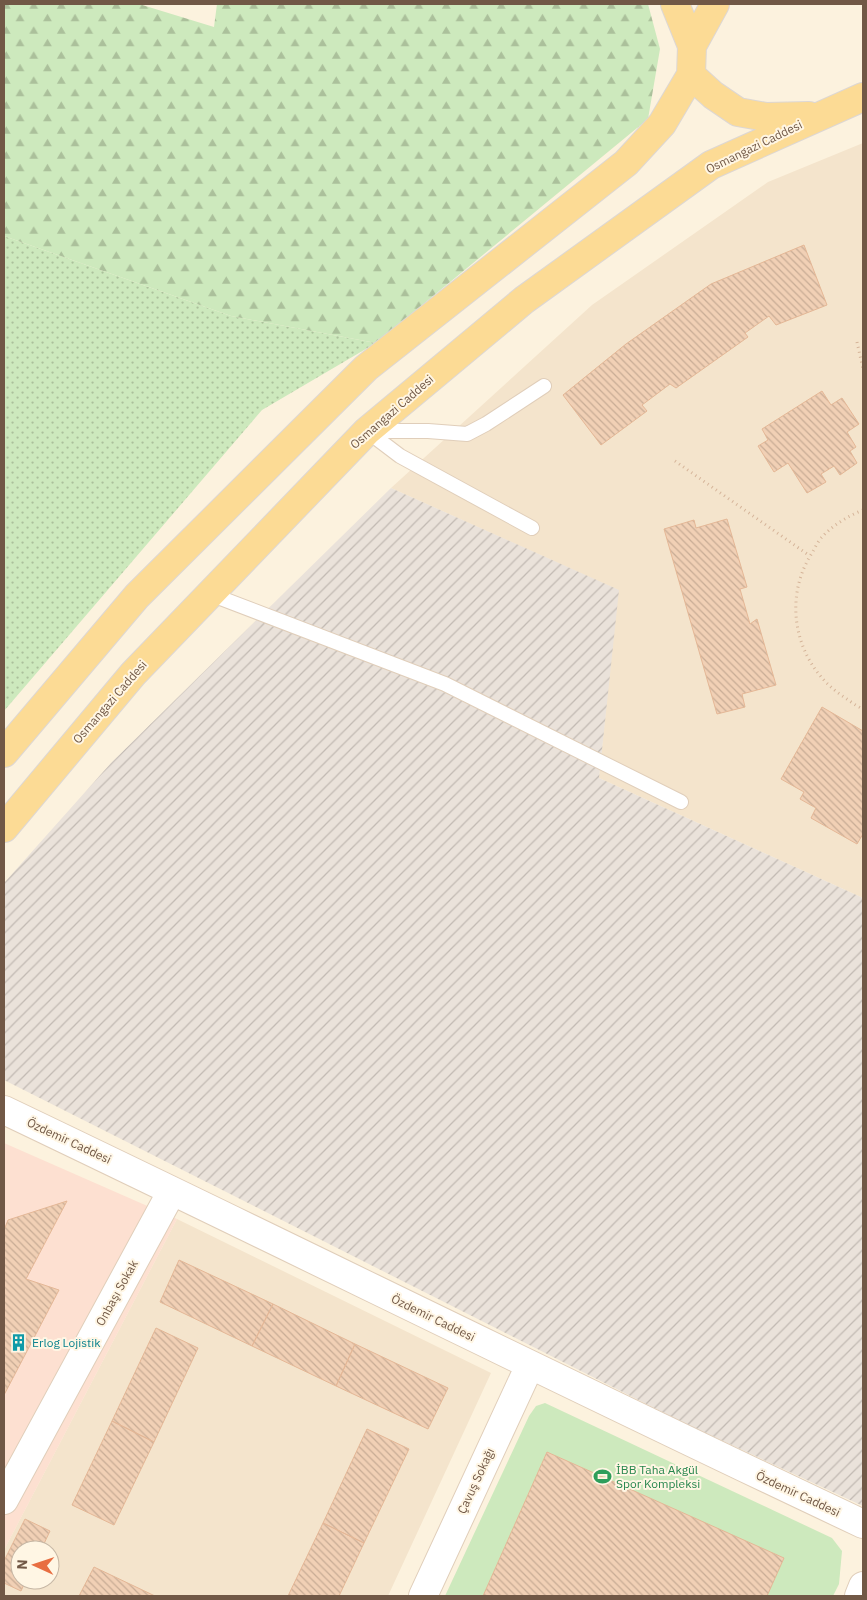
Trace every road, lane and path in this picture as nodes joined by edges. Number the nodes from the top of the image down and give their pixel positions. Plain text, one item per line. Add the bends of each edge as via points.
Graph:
1 (675, 4) edge
2 (715, 4) edge
3 (692, 46) junction
4 (691, 75) junction
5 (857, 99) edge
6 (858, 342) dead end
7 (863, 370) edge
8 (544, 386) dead end
9 (367, 431) junction
10 (675, 461) dead end
11 (863, 510) edge
12 (532, 528) dead end
13 (810, 556) junction
14 (210, 594) junction
15 (863, 709) edge
16 (4, 753) edge
17 (681, 802) dead end
18 (4, 828) edge
19 (4, 1110) edge
20 (172, 1191) junction
21 (530, 1365) junction
22 (4, 1500) edge
23 (863, 1524) edge
24 (863, 1586) edge
25 (423, 1596) edge
26 (859, 1596) edge

1 - 3 main road
2 - 3 main road
3 - 4 main road
4 - 5 main road via 738,112 766,117 806,117
4 - 16 main road via 662,124 626,163 359,375 138,596
5 - 9 main road, Osmangazi Caddesi via 711,165 524,300
6 - 7 path
8 - 9 lane via 467,434
9 - 12 lane via 400,456
9 - 14 main road, Osmangazi Caddesi
10 - 13 path
11 - 13 path via 848,516 822,537
13 - 15 path via 795,598 797,632 810,663 831,689
14 - 17 lane via 445,684
14 - 18 main road, Osmangazi Caddesi via 133,674
19 - 20 street, Özdemir Caddesi
20 - 21 street, Özdemir Caddesi
20 - 22 street, Onbaşı Sokak
21 - 23 street, Özdemir Caddesi
21 - 25 street, Çavuş Sokağı
24 - 26 street

